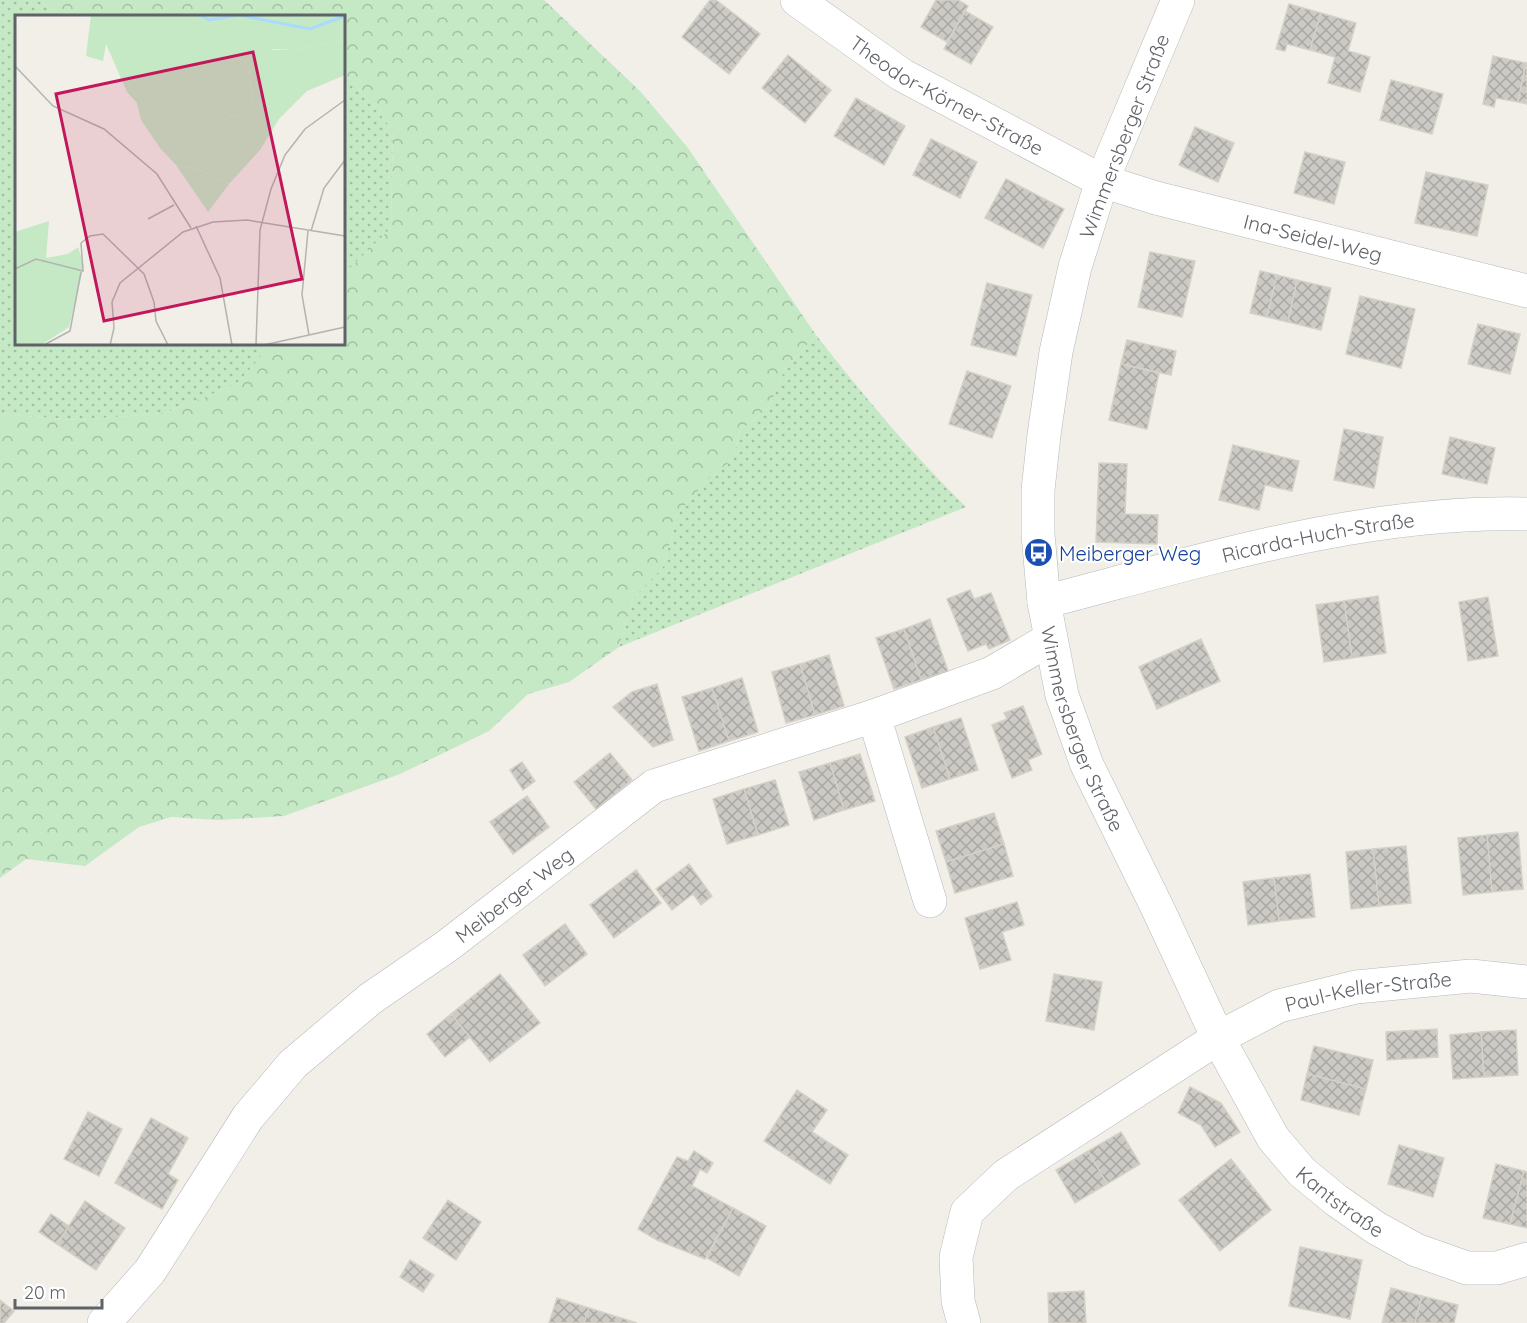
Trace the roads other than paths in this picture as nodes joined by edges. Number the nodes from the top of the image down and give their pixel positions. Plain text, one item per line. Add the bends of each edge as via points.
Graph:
1 (797, 0) edge
2 (1178, 0) edge
3 (1102, 181) junction
4 (1527, 291) edge
5 (1527, 514) edge
6 (1044, 602) junction
7 (1050, 639) junction
8 (874, 716) junction
9 (930, 901) dead end
10 (1527, 982) edge
11 (1218, 1038) junction
12 (1527, 1259) edge
13 (104, 1323) edge
14 (963, 1323) edge

1 - 3 street, Theodor-Körner-Straße via 902,75
2 - 3 street, Wimmersberger Straße
3 - 4 street, Ina-Seidel-Weg
3 - 6 street, Wimmersberger Straße via 1075,267 1056,352 1044,435 1038,490 1038,553
5 - 6 street, Ricarda-Huch-Straße via 1406,520 1278,541
6 - 7 street, Wimmersberger Straße
7 - 8 street, Meiberger Weg via 992,673
7 - 11 street, Wimmersberger Straße via 1062,695 1087,765
8 - 9 street
8 - 13 street, Meiberger Weg via 654,786 447,946 370,999 292,1064 248,1117 150,1271
10 - 11 street, Paul-Keller-Straße via 1472,976 1356,987 1279,1006
11 - 12 street, Kantstraße via 1273,1138 1302,1172 1336,1200 1416,1250 1467,1268 1497,1268
11 - 14 street via 1006,1175 967,1212 956,1257

